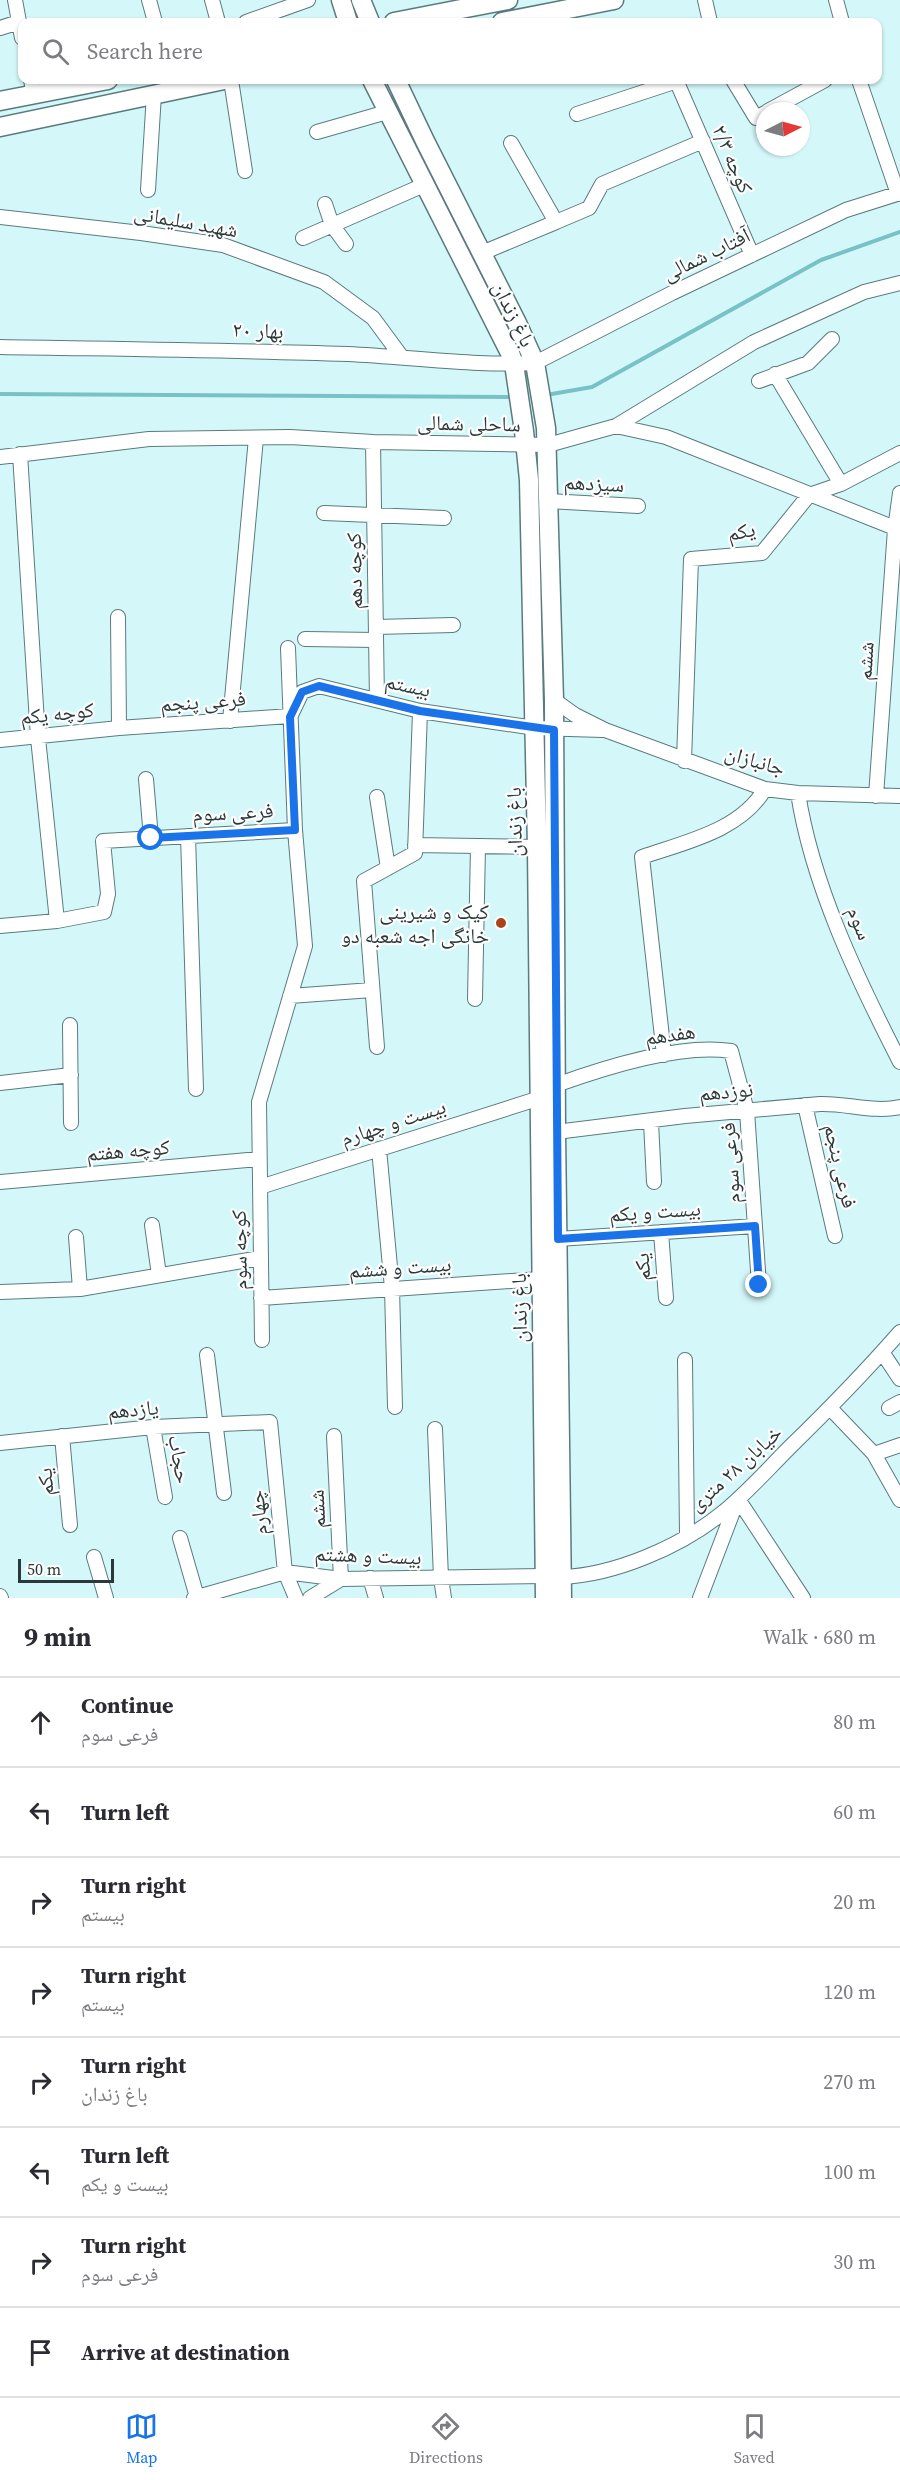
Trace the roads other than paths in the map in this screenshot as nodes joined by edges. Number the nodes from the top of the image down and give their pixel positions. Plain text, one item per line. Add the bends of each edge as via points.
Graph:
1 (15, 0) edge
2 (149, 0) edge
3 (212, 0) edge
4 (308, 0) edge
5 (341, 0) edge
6 (362, 0) edge
7 (508, 0) edge
8 (614, 0) edge
9 (705, 0) edge
10 (836, 0) edge
11 (18, 18) edge
12 (154, 18) edge
13 (217, 18) edge
14 (257, 18) edge
15 (347, 18) edge
16 (369, 18) edge
17 (415, 18) edge
18 (522, 18) edge
19 (709, 18) edge
20 (841, 18) edge
21 (18, 22) edge
22 (0, 28) edge
23 (65, 84) edge
24 (204, 84) edge
25 (232, 84) edge
26 (374, 84) edge
27 (398, 84) edge
28 (665, 84) edge
29 (679, 84) edge
30 (737, 84) edge
31 (818, 84) edge
32 (860, 84) edge
33 (33, 87) edge
34 (154, 94) junction
35 (0, 101) edge
36 (785, 102) edge
37 (756, 106) edge
38 (387, 112) junction
39 (577, 114) dead end
40 (0, 127) edge
41 (317, 132) dead end
42 (703, 141) junction
43 (512, 143) dead end
44 (245, 171) dead end
45 (424, 185) junction
46 (148, 190) dead end
47 (899, 193) edge
48 (325, 204) dead end
49 (0, 217) edge
50 (556, 222) junction
51 (332, 225) junction
52 (303, 238) dead end
53 (346, 244) dead end
54 (482, 253) junction
55 (752, 255) junction
56 (900, 284) edge
57 (832, 339) dead end
58 (0, 347) edge
59 (401, 356) junction
60 (537, 370) junction
61 (515, 371) junction
62 (775, 374) junction
63 (759, 381) dead end
64 (616, 426) junction
65 (547, 436) junction
66 (256, 438) junction
67 (525, 438) junction
68 (373, 442) junction
69 (900, 453) edge
70 (20, 454) junction
71 (0, 457) edge
72 (841, 484) junction
73 (900, 493) edge
74 (809, 495) junction
75 (548, 501) junction
76 (638, 506) dead end
77 (324, 513) dead end
78 (374, 515) junction
79 (444, 518) dead end
80 (897, 530) edge
81 (118, 617) dead end
82 (453, 625) dead end
83 (376, 633) junction
84 (304, 639) dead end
85 (288, 648) dead end
86 (377, 700) junction
87 (554, 700) junction
88 (420, 711) junction
89 (290, 717) junction
90 (230, 720) junction
91 (119, 728) junction
92 (535, 728) junction
93 (554, 730) junction
94 (605, 730) junction
95 (38, 738) junction
96 (0, 740) edge
97 (684, 760) junction
98 (146, 779) dead end
99 (765, 789) junction
100 (798, 793) junction
101 (876, 796) junction
102 (900, 796) edge
103 (377, 797) dead end
104 (295, 830) junction
105 (188, 836) junction
106 (151, 838) junction
107 (416, 844) junction
108 (478, 846) junction
109 (537, 847) junction
110 (388, 868) junction
111 (57, 921) junction
112 (0, 926) edge
113 (372, 990) junction
114 (290, 996) junction
115 (474, 999) dead end
116 (70, 1025) dead end
117 (377, 1047) dead end
118 (663, 1055) junction
119 (900, 1062) edge
120 (71, 1076) junction
121 (0, 1083) edge
122 (556, 1085) junction
123 (196, 1089) dead end
124 (540, 1098) junction
125 (805, 1105) junction
126 (900, 1107) edge
127 (747, 1111) junction
128 (651, 1122) junction
129 (71, 1123) dead end
130 (556, 1132) junction
131 (379, 1149) junction
132 (259, 1159) junction
133 (0, 1182) edge
134 (654, 1182) dead end
135 (260, 1187) junction
136 (152, 1225) dead end
137 (755, 1226) junction
138 (661, 1232) junction
139 (835, 1236) dead end
140 (76, 1237) dead end
141 (558, 1239) junction
142 (260, 1258) junction
143 (159, 1275) junction
144 (541, 1279) junction
145 (759, 1285) dead end
146 (392, 1288) junction
147 (80, 1289) junction
148 (0, 1292) edge
149 (261, 1298) junction
150 (666, 1298) dead end
151 (900, 1332) edge
152 (262, 1340) dead end
153 (882, 1352) junction
154 (207, 1355) dead end
155 (685, 1360) dead end
156 (900, 1379) edge
157 (395, 1407) dead end
158 (830, 1408) junction
159 (270, 1422) joint
160 (214, 1424) junction
161 (153, 1427) junction
162 (435, 1429) dead end
163 (334, 1436) dead end
164 (62, 1437) junction
165 (0, 1443) edge
166 (900, 1445) edge
167 (874, 1454) junction
168 (224, 1492) dead end
169 (165, 1497) dead end
170 (738, 1499) junction
171 (900, 1500) edge
172 (70, 1525) dead end
173 (687, 1535) junction
174 (180, 1538) dead end
175 (94, 1557) dead end
176 (285, 1572) junction
177 (553, 1577) junction
178 (370, 1578) junction
179 (441, 1578) junction
180 (341, 1579) junction
181 (106, 1598) edge
182 (195, 1598) edge
183 (296, 1598) edge
184 (310, 1598) edge
185 (376, 1598) edge
186 (444, 1598) edge
187 (545, 1598) edge
188 (562, 1598) edge
189 (700, 1598) edge
190 (803, 1598) edge

1 - 11 street
2 - 12 street
3 - 13 street
4 - 14 street
5 - 15 main road
6 - 16 main road
7 - 17 main road
8 - 18 main road
9 - 19 street
10 - 20 street
21 - 22 street
23 - 33 main road
24 - 34 main road
25 - 44 street
26 - 38 main road, باغ زندان
27 - 54 main road, باغ زندان
28 - 39 street
29 - 42 street, کوچه ۲/۳
30 - 37 street
31 - 36 street
32 - 47 street
33 - 35 main road
34 - 40 main road
34 - 46 street
38 - 41 street
38 - 45 main road, باغ زندان
42 - 50 street via 602,184 589,208
42 - 55 street, کوچه ۲/۳
43 - 50 street
45 - 51 street
45 - 61 main road, باغ زندان via 498,328
47 - 55 street, آفتاب شمالی via 846,210
48 - 51 street
49 - 59 street, شهید سلیمانی via 223,245 324,282 373,318
50 - 54 street
51 - 52 street
51 - 53 street
54 - 60 main road, باغ زندان
55 - 60 street, آفتاب شمالی
56 - 64 street, ساحلی شمالی via 864,292 754,342
57 - 62 street via 808,363
58 - 59 street, بهار ۲۰
59 - 61 street, بهار ۲۰
60 - 61 street, بهار ۲۰
60 - 65 main road, باغ زندان
61 - 67 main road, باغ زندان
62 - 63 street
62 - 72 street
64 - 65 street, ساحلی شمالی
64 - 74 street via 666,437
65 - 67 street, ساحلی شمالی
65 - 75 main road, باغ زندان
66 - 68 street, ساحلی شمالی
66 - 70 street, ساحلی شمالی via 149,439
66 - 90 street
67 - 68 street, ساحلی شمالی
67 - 92 main road, باغ زندان
68 - 78 street, کوچه دهم
69 - 72 street
70 - 71 street, ساحلی شمالی
70 - 95 street
72 - 74 street
73 - 80 street, ششم
74 - 80 street
74 - 97 street, یکم via 762,553 691,559
75 - 76 street, سیزدهم
75 - 87 main road, باغ زندان
77 - 78 street
78 - 79 street
78 - 83 street, کوچه دهم
80 - 101 street, ششم
81 - 91 street
82 - 83 street
83 - 84 street
83 - 86 street, کوچه دهم
85 - 89 street, کوچه سوم
86 - 88 street, بیستم
86 - 89 street, بیستم via 319,686 302,692
87 - 93 main road, باغ زندان
87 - 94 street, جانبازان
88 - 92 street, بیستم
88 - 107 street
89 - 90 street, فرعی پنجم
89 - 104 street, کوچه سوم
90 - 91 street, فرعی پنجم
91 - 95 street, کوچه یکم
92 - 93 street, جانبازان
92 - 109 main road, باغ زندان
93 - 94 street, جانبازان
93 - 122 main road, باغ زندان
94 - 97 street, جانبازان
95 - 96 street, کوچه یکم
95 - 111 street
97 - 99 street, جانبازان
98 - 106 street
99 - 100 street, جانبازان
99 - 118 street via 738,819 642,856
100 - 101 street, جانبازان
100 - 119 street, سوم via 808,842 840,932
101 - 102 street, جانبازان
103 - 110 street
104 - 105 street, فرعی سوم
104 - 114 street, کوچه سوم via 304,946
105 - 106 street, فرعی سوم
105 - 123 street
106 - 111 street, فرعی سوم via 103,841 108,894 104,912
107 - 108 street
107 - 110 street via 415,853
108 - 109 street
108 - 115 street
109 - 124 main road, باغ زندان
110 - 113 street via 364,881
111 - 112 street
113 - 114 street
113 - 117 street
114 - 132 street, کوچه سوم via 259,1102
116 - 120 street
118 - 122 street, هفدهم
118 - 127 street, هفدهم via 731,1051
120 - 121 street
120 - 129 street
122 - 130 main road, باغ زندان
124 - 131 street, بیست و چهارم
124 - 144 main road, باغ زندان
125 - 126 street, نوزدهم
125 - 127 street, نوزدهم
125 - 139 street, فرعی پنجم
127 - 128 street, نوزدهم
127 - 137 street, فرعی سوم
128 - 130 street, نوزدهم
128 - 134 street
130 - 141 main road, باغ زندان
131 - 135 street, بیست و چهارم
131 - 146 street
132 - 133 street, کوچه هفتم
132 - 135 street, کوچه سوم
135 - 142 street, کوچه سوم
136 - 143 street
137 - 138 street, بیست و یکم
137 - 145 street, فرعی سوم
138 - 141 street, بیست و یکم
138 - 150 street, یکم
140 - 147 street
141 - 177 main road, باغ زندان
142 - 143 street
142 - 149 street, کوچه سوم
143 - 147 street
144 - 146 street, بیست و ششم
144 - 177 main road, باغ زندان
146 - 149 street, بیست و ششم
146 - 157 street
147 - 148 street
149 - 152 street, کوچه سوم
151 - 153 street, خیابان ۲۸ متری
153 - 156 street
153 - 158 street, خیابان ۲۸ متری
154 - 160 street
155 - 173 street
158 - 167 street
158 - 170 street, خیابان ۲۸ متری
159 - 160 street, یازدهم
159 - 176 street, چهارم
160 - 161 street, یازدهم
160 - 168 street
161 - 164 street, یازدهم
161 - 169 street, حجاب
162 - 179 street
163 - 180 street, ششم
164 - 165 street, یازدهم
164 - 172 street, یکم
166 - 167 street
167 - 171 street
170 - 173 street, خیابان ۲۸ متری
170 - 189 street
170 - 190 street
173 - 177 street, خیابان ۲۸ متری via 651,1555 612,1569 587,1576
174 - 182 street
175 - 181 street
176 - 180 street, بیست و هشتم
176 - 182 street, بیست و هشتم
176 - 183 street, چهارم
177 - 179 street, بیست و هشتم
177 - 187 main road, باغ زندان
177 - 188 main road, باغ زندان
178 - 179 street, بیست و هشتم
178 - 180 street, بیست و هشتم
178 - 185 street
179 - 186 street
180 - 184 street

